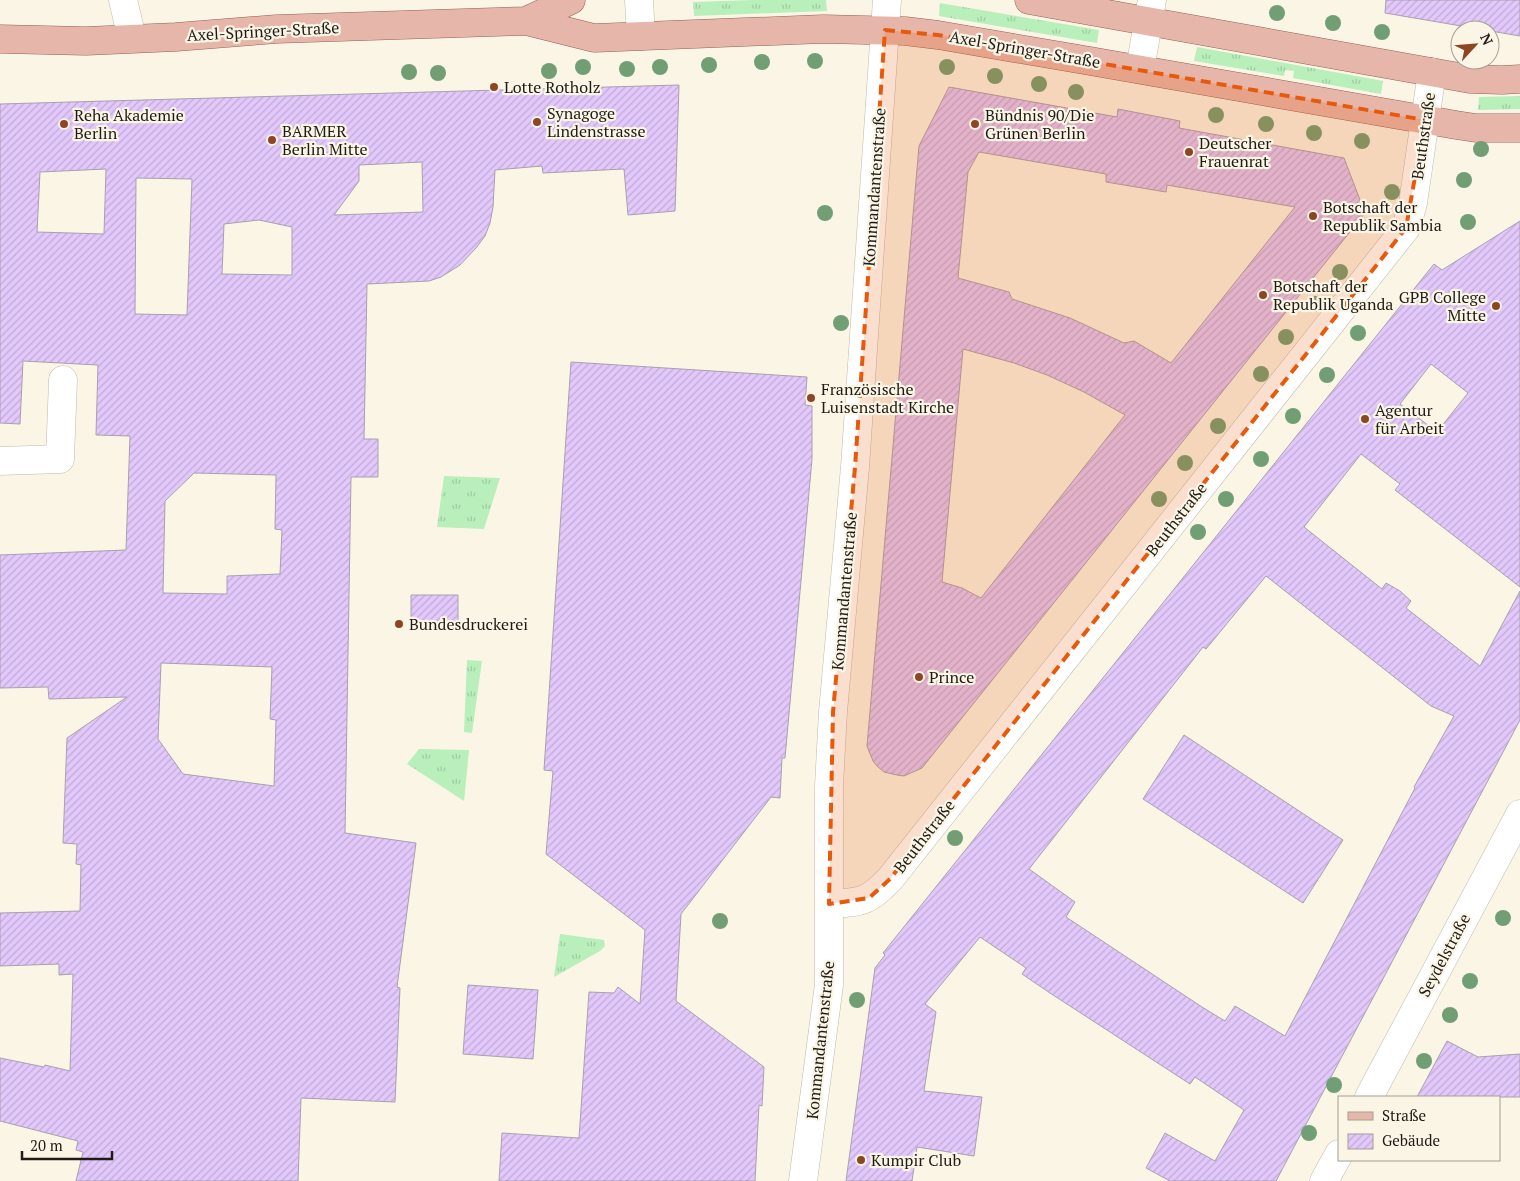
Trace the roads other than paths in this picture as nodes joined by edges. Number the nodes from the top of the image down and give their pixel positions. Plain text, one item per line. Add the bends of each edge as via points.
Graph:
1 (123, 0) edge
2 (571, 0) edge
3 (639, 0) edge
4 (887, 0) edge
5 (1029, 0) edge
6 (1150, 10) edge
7 (526, 21) junction
8 (884, 30) junction
9 (641, 36) junction
10 (132, 38) junction
11 (0, 40) edge
12 (1140, 70) junction
13 (1432, 72) junction
14 (1520, 79) edge
15 (1425, 120) junction
16 (1520, 128) edge
17 (63, 380) dead end
18 (0, 461) edge
19 (1520, 814) edge
20 (829, 904) junction
21 (1370, 1096) edge
22 (1338, 1156) edge
23 (803, 1181) edge
24 (1324, 1181) edge

1 - 10 street
2 - 7 main road, Axel-Springer-Straße
3 - 9 street
4 - 8 street, Kommandantenstraße
5 - 6 main road
6 - 12 street
6 - 13 main road
7 - 9 main road, Axel-Springer-Straße via 594,38
7 - 10 main road, Axel-Springer-Straße via 277,29
8 - 9 main road, Axel-Springer-Straße via 823,29
8 - 12 main road, Axel-Springer-Straße via 938,35
8 - 20 street, Kommandantenstraße via 855,467 833,712
10 - 11 main road, Axel-Springer-Straße
12 - 15 main road, Axel-Springer-Straße
13 - 14 main road via 1476,79
13 - 15 street, Beuthstraße
15 - 16 main road, Axel-Springer-Straße via 1469,127
15 - 20 street, Beuthstraße via 1413,203 1406,228 890,879 869,898
17 - 18 street via 60,460
19 - 21 street, Seydelstraße
20 - 23 street, Kommandantenstraße via 829,985
22 - 24 street

